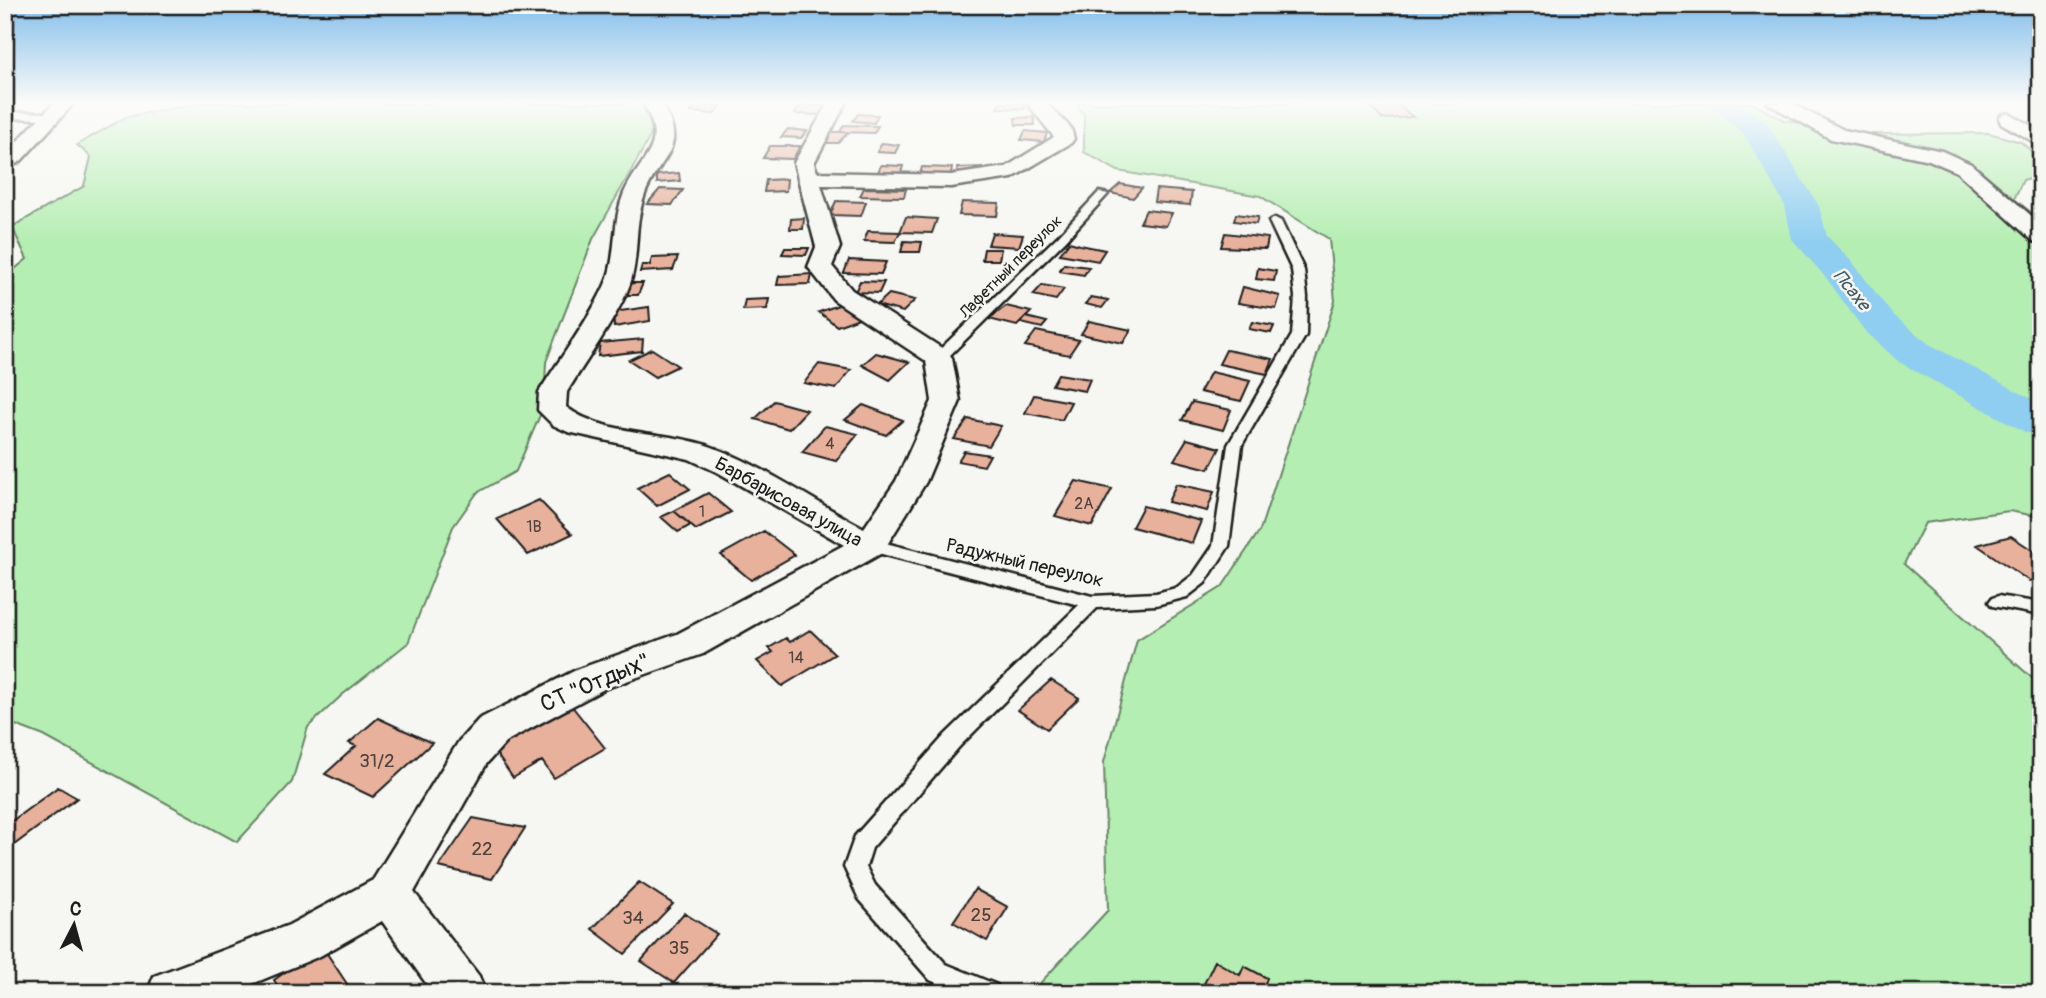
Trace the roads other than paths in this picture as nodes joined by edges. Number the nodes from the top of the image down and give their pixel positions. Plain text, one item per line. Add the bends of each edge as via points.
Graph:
1 (21, 150) edge
2 (661, 150) edge
3 (811, 150) edge
4 (1047, 150) edge
5 (1909, 150) edge
6 (5, 163) edge
7 (806, 178) junction
8 (1103, 194) dead end
9 (1275, 221) dead end
10 (2041, 236) edge
11 (939, 358) junction
12 (870, 545) junction
13 (1092, 602) junction
14 (1998, 602) dead end
15 (2041, 609) edge
16 (389, 894) junction
17 (170, 993) edge
18 (462, 993) edge
19 (989, 993) edge

1 - 6 street
2 - 12 street, Барбарисовая улица via 635,192 624,230 624,261 617,286 554,393 552,410 562,420 584,427 688,448 736,468
3 - 7 street via 804,163
4 - 7 street via 1012,172 951,181
5 - 10 street via 1964,168
7 - 11 street via 828,247 820,267 843,295
8 - 11 lane, Лафетный переулок
9 - 13 lane, Радужный переулок via 1298,270 1299,335 1235,445 1221,546 1199,579 1181,593
11 - 12 street via 946,401 911,482
12 - 13 lane, Радужный переулок
12 - 16 street, СТ "Отдых" via 690,644 591,679 493,730 473,752
13 - 19 lane via 953,741 863,843 855,867 867,892 938,972
14 - 15 lane
16 - 17 street via 304,941
16 - 18 street

